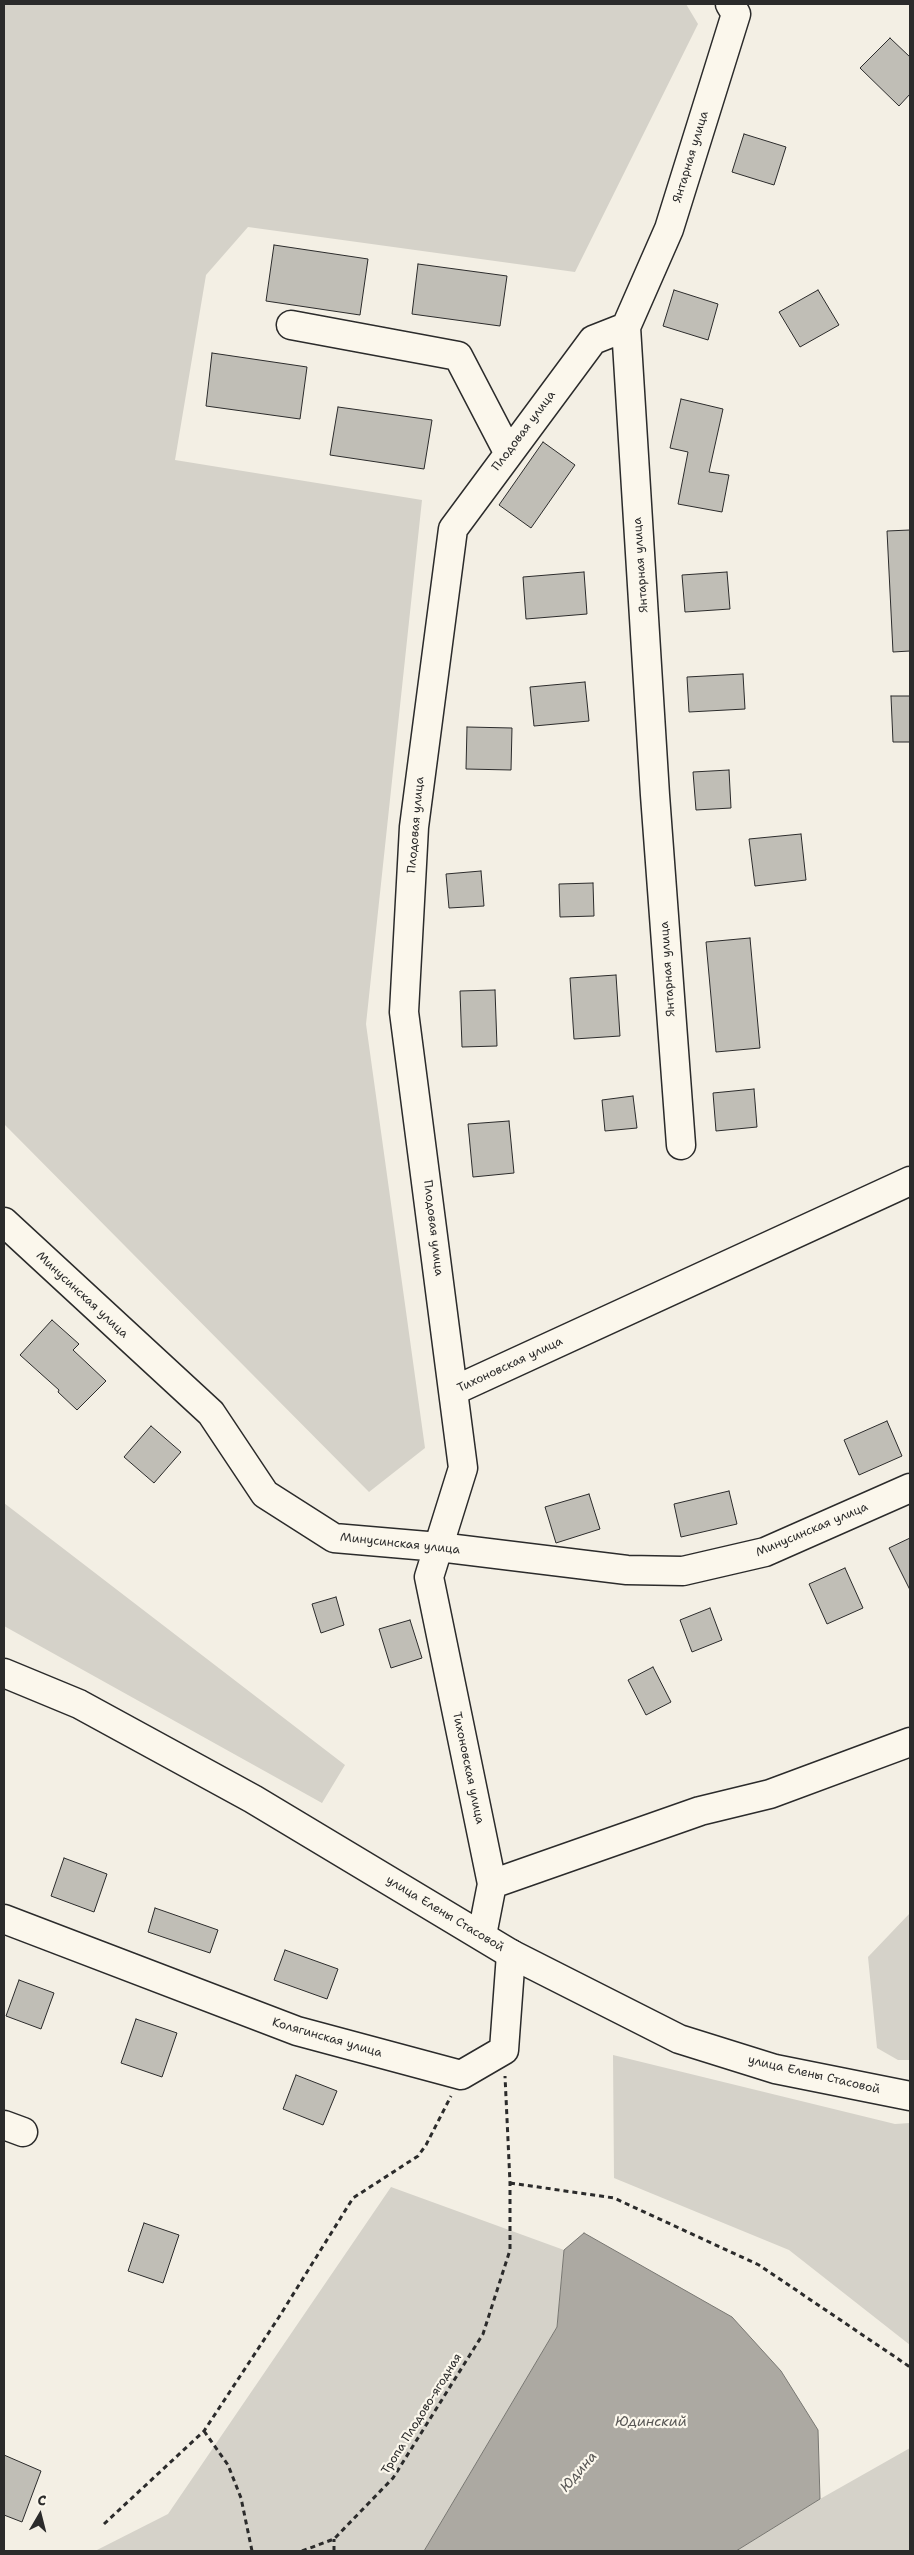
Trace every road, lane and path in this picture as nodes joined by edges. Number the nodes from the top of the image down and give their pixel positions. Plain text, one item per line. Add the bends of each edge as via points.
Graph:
1 (730, 4) edge
2 (292, 325) dead end
3 (626, 328) junction
4 (508, 452) junction
5 (681, 1145) dead end
6 (910, 1181) edge
7 (4, 1222) edge
8 (453, 1391) junction
9 (910, 1488) edge
10 (439, 1547) junction
11 (4, 1673) edge
12 (910, 1742) edge
13 (492, 1884) junction
14 (4, 1919) edge
15 (482, 1935) junction
16 (511, 1954) junction
17 (504, 2050) junction
18 (461, 2075) junction
19 (910, 2096) edge
20 (510, 2183) junction
21 (910, 2367) edge
22 (204, 2431) junction
23 (104, 2524) dead end
24 (334, 2539) junction
25 (252, 2551) edge
26 (302, 2551) edge
27 (334, 2551) edge

1 - 3 street, Янтарная улица via 736,14 669,229
2 - 4 street via 458,356
3 - 4 street, Плодовая улица via 594,340
3 - 5 street, Янтарная улица
4 - 8 street, Плодовая улица via 453,529 414,827 404,1012
6 - 8 street, Тихоновская улица
7 - 10 street, Минусинская улица via 211,1414 265,1494 334,1538
8 - 10 street, Тихоновская улица via 463,1468
9 - 10 street, Минусинская улица via 765,1552 682,1571 627,1570
10 - 13 street, Тихоновская улица via 429,1577
11 - 15 street, улица Елены Стасовой via 79,1704 244,1794
12 - 13 street via 770,1794 700,1811
13 - 15 street, Тихоновская улица
14 - 18 street, Колягинская улица via 297,2031
15 - 16 street, улица Елены Стасовой
16 - 17 street
16 - 19 street, улица Елены Стасовой via 678,2039 774,2069
17 - 18 street
17 - 20 path, Тропа Плодово-ягодная
18 - 22 path via 418,2156 354,2198
20 - 21 path via 614,2198 732,2252 759,2265
20 - 24 path, Тропа Плодово-ягодная via 510,2250 483,2334 393,2478
22 - 23 path
22 - 25 path via 228,2465 241,2498
24 - 26 path, Тропа Плодово-ягодная
24 - 27 path

